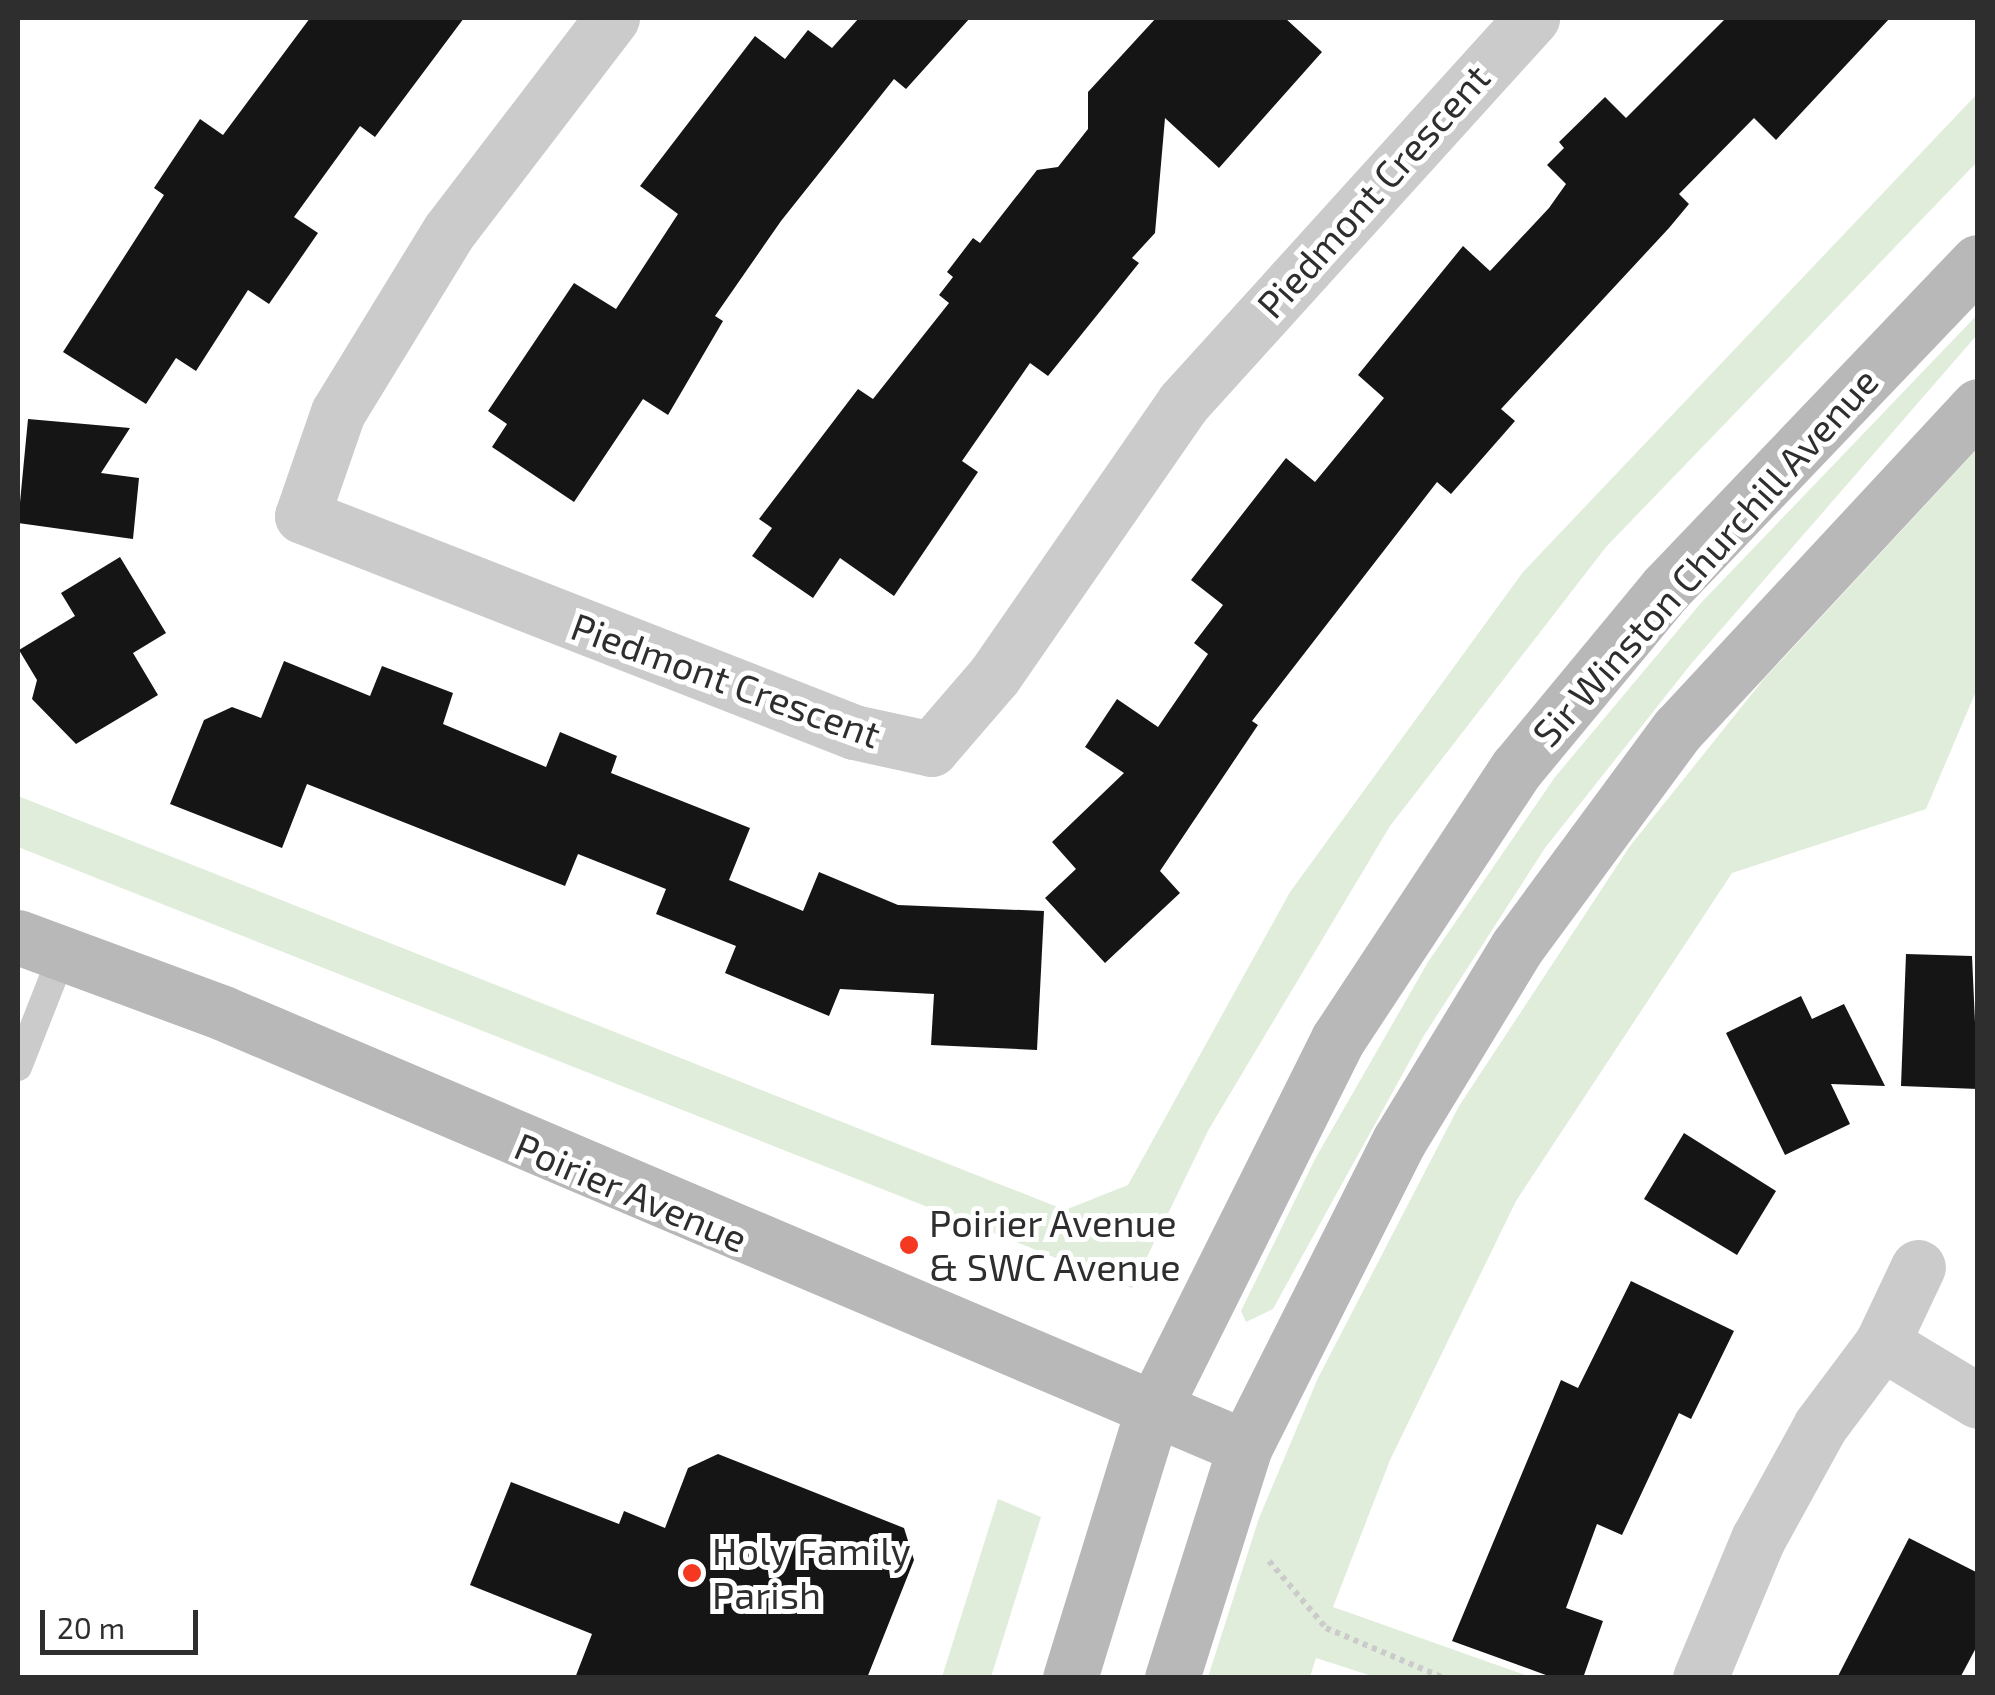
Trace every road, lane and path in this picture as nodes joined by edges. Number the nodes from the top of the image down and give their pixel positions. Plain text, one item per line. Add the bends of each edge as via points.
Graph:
1 (612, 18) edge
2 (1532, 18) edge
3 (1978, 262) edge
4 (1978, 406) edge
5 (40, 945) edge
6 (18, 1067) edge
7 (1918, 1267) dead end
8 (1882, 1343) junction
9 (1978, 1401) edge
10 (1152, 1412) junction
11 (1245, 1446) junction
12 (1269, 1561) dead end
13 (1070, 1678) edge
14 (1172, 1678) edge
15 (1444, 1678) edge
16 (1700, 1678) edge

1 - 2 street, Piedmont Crescent via 438,248 338,412 302,516 854,732 932,749 994,676 1183,402
3 - 10 main road, Sir Winston Churchill Avenue via 1666,588 1517,768 1338,1039
4 - 11 main road via 1678,729 1517,947 1399,1141
5 - 6 lane
5 - 10 main road, Poirier Avenue
7 - 8 street
8 - 9 street
8 - 16 street via 1820,1426 1767,1523
10 - 11 main road, Poirier Avenue
10 - 13 main road, Sir Winston Churchill Avenue
11 - 14 main road
12 - 15 path via 1326,1628

